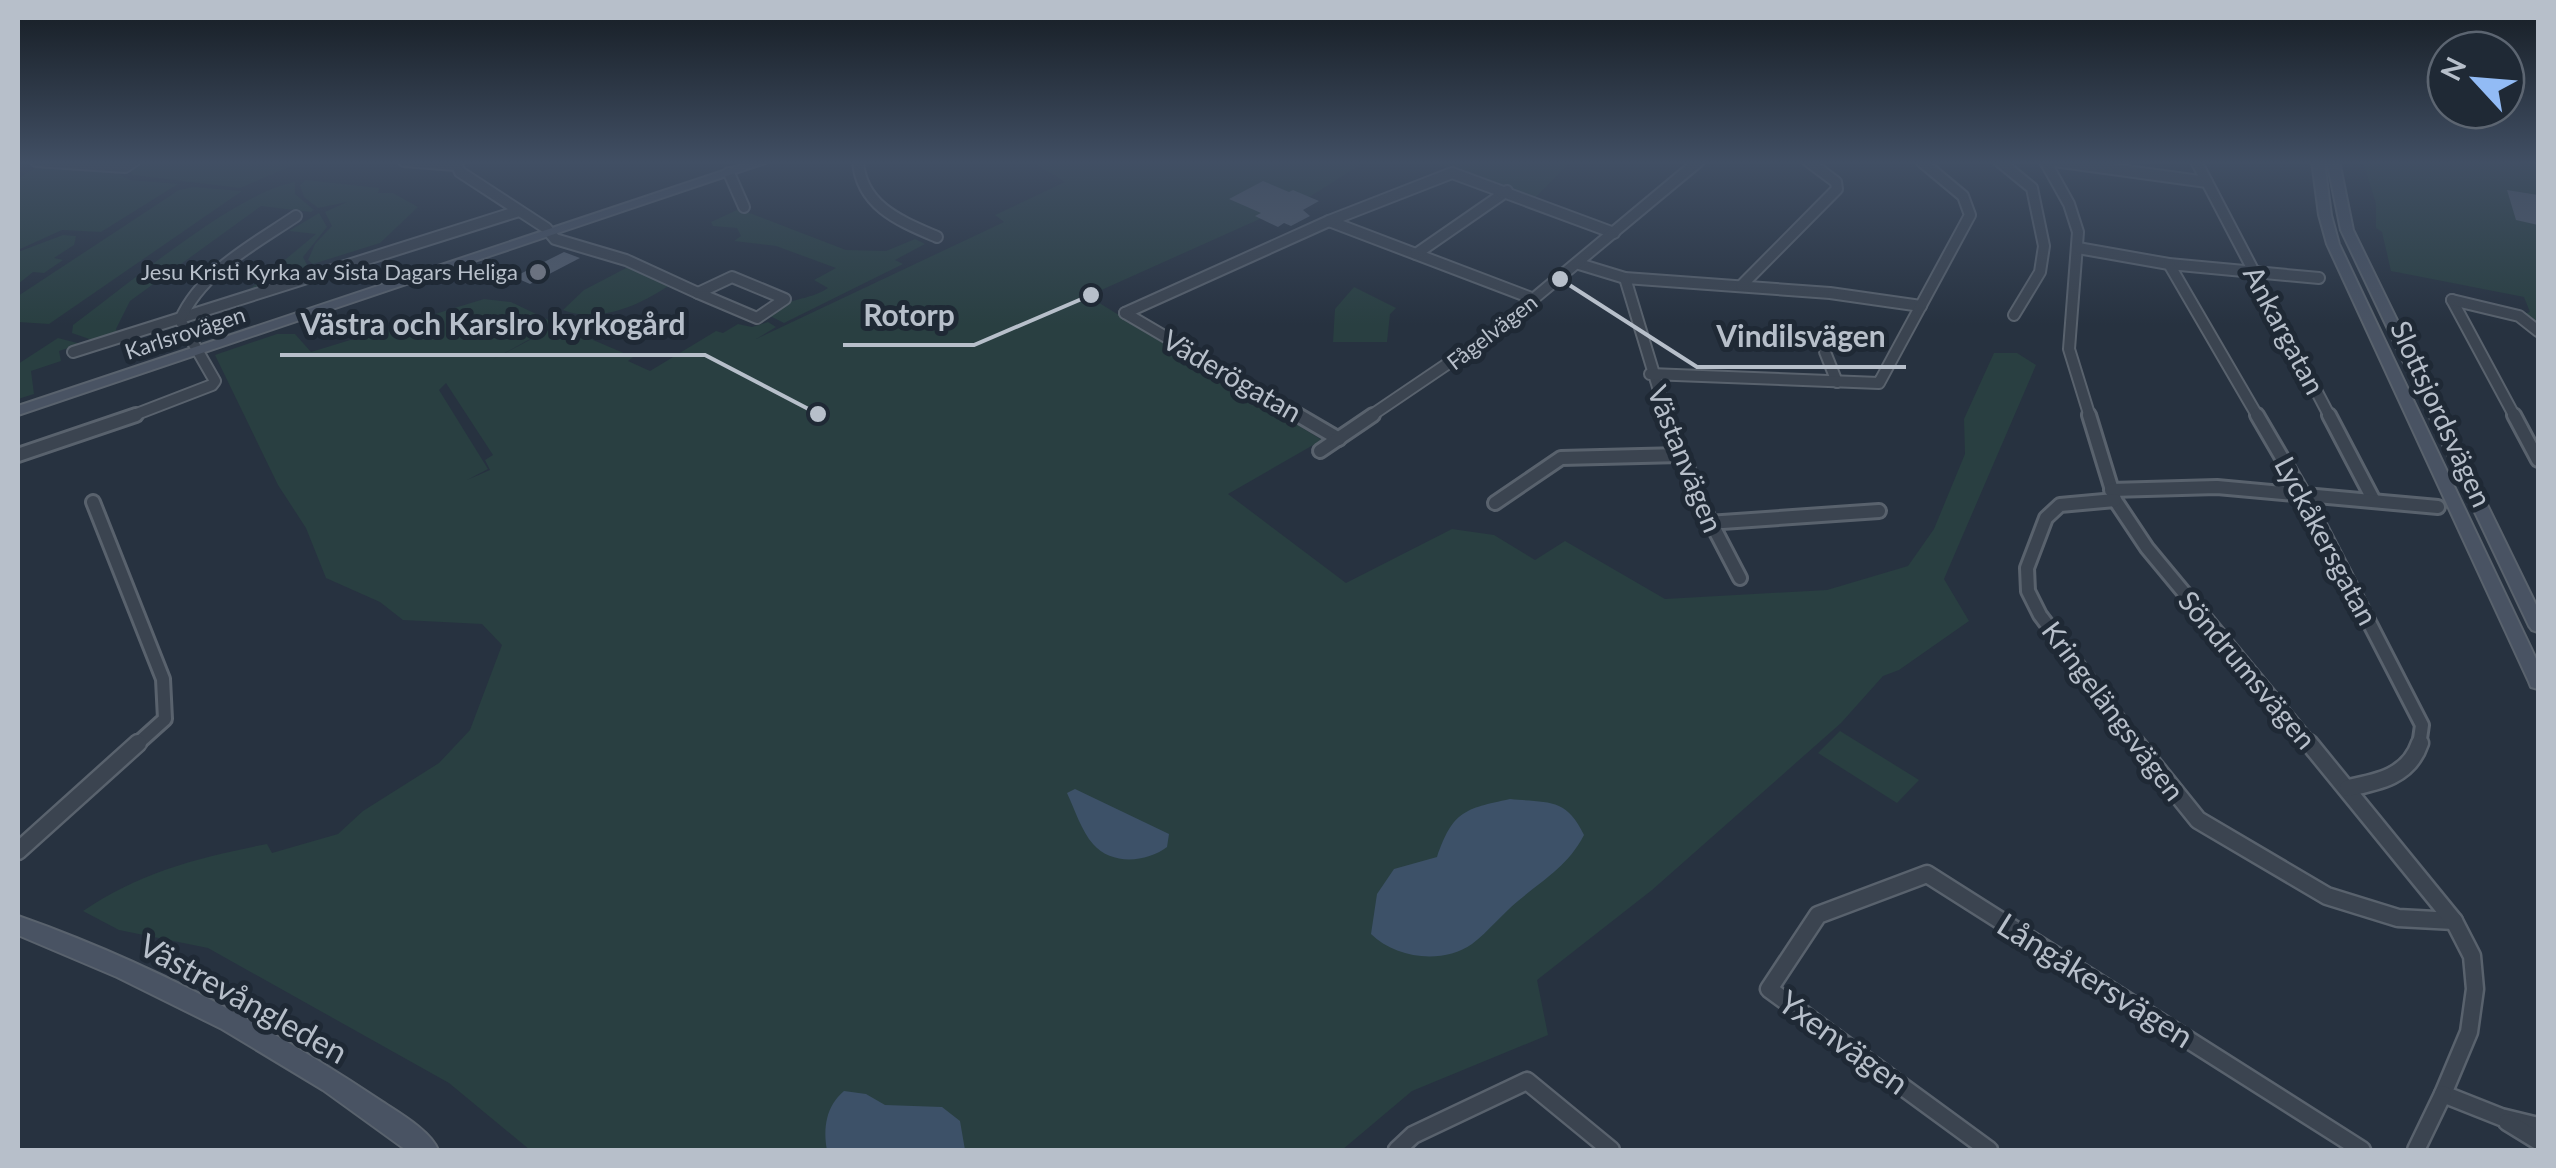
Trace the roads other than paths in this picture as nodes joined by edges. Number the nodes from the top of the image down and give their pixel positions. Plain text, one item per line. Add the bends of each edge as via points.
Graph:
1 (296, 216) dead end
2 (505, 216) edge
3 (526, 216) edge
4 (603, 216) edge
5 (897, 216) edge
6 (1343, 216) edge
7 (1472, 216) edge
8 (1567, 216) edge
9 (1636, 216) edge
10 (1811, 216) edge
11 (1970, 216) edge
12 (2038, 216) edge
13 (2073, 216) edge
14 (2223, 216) edge
15 (2327, 216) edge
16 (2344, 216) edge
17 (1329, 221) junction
18 (552, 233) junction
19 (1614, 234) junction
20 (937, 238) dead end
21 (2078, 248) junction
22 (1416, 254) junction
23 (1579, 264) junction
24 (2168, 264) junction
25 (2253, 272) junction
26 (1625, 278) junction
27 (2319, 278) dead end
28 (1741, 286) junction
29 (698, 293) junction
30 (1534, 299) junction
31 (1921, 306) junction
32 (2014, 315) dead end
33 (180, 320) junction
34 (2538, 331) edge
35 (196, 350) junction
36 (73, 352) dead end
37 (1825, 352) dead end
38 (1650, 374) junction
39 (1837, 382) junction
40 (18, 410) edge
41 (1339, 439) junction
42 (1320, 451) dead end
43 (18, 455) edge
44 (1682, 455) junction
45 (2538, 460) edge
46 (2302, 492) junction
47 (2114, 495) junction
48 (2373, 499) junction
49 (93, 502) dead end
50 (1496, 503) dead end
51 (2438, 507) dead end
52 (1880, 512) dead end
53 (1708, 523) junction
54 (1740, 578) dead end
55 (2538, 626) edge
56 (2538, 682) edge
57 (2348, 788) junction
58 (18, 851) edge
59 (1818, 915) joint
60 (2454, 921) junction
61 (18, 925) edge
62 (2443, 1094) junction
63 (2501, 1117) junction
64 (2538, 1126) edge
65 (2538, 1141) edge
66 (426, 1150) edge
67 (1398, 1150) edge
68 (1611, 1150) edge
69 (1990, 1150) edge
70 (2362, 1150) edge
71 (2416, 1150) edge

1 - 33 street via 192,293
2 - 33 street
3 - 18 street
4 - 18 main road, Karlsrovägen
5 - 20 street
6 - 17 street
7 - 22 street
8 - 19 street
9 - 19 street, Fågelvägen
10 - 28 street
11 - 31 street
12 - 32 street via 2044,246 2040,272
13 - 21 street, Söndrumsvägen
14 - 25 street, Ankargatan
15 - 56 main road, Slottsjordsvägen via 2333,244
16 - 55 main road, Slottsjordsvägen
17 - 22 street
17 - 41 street, Väderögatan via 1124,314
18 - 29 street
18 - 35 main road, Karlsrovägen
19 - 23 street, Fågelvägen
21 - 24 street
21 - 47 street, Söndrumsvägen via 2066,325 2069,348
22 - 30 street
23 - 26 street
23 - 30 street, Fågelvägen
24 - 25 street
24 - 46 street, Lyckåkersgatan
25 - 27 street
25 - 48 street, Ankargatan
26 - 28 street
26 - 38 street, Västanvägen
28 - 31 street
29 - 29 street via 732,277 786,298 757,318
30 - 41 street, Fågelvägen via 1441,372
31 - 39 street via 1880,383
33 - 35 street
33 - 36 street
34 - 45 street via 2519,316 2452,300
35 - 40 main road, Karlsrovägen
35 - 43 street via 215,380 200,392
37 - 39 street
38 - 39 street
38 - 44 street, Västanvägen
41 - 42 street, Fågelvägen
44 - 50 street via 1561,458
44 - 53 street, Västanvägen
46 - 47 street, Kringelängsvägen via 2217,487
46 - 48 street, Kringelängsvägen
46 - 57 street, Lyckåkersgatan via 2422,725 2422,746 2411,764 2378,782
47 - 57 street, Söndrumsvägen via 2197,613
47 - 60 street, Kringelängsvägen via 2060,504 2046,518 2027,568 2028,591 2182,804 2220,836 2327,896 2398,918
48 - 51 street, Kringelängsvägen
49 - 58 street via 163,679 165,719
52 - 53 street
53 - 54 street, Västanvägen
57 - 60 street, Söndrumsvägen
59 - 69 street, Yxenvägen via 1769,989
59 - 70 street, Långåkersvägen via 1927,874
60 - 62 street, Söndrumsvägen via 2472,956 2476,989 2468,1032
61 - 66 main road, Västrevångleden via 146,979 257,1038
62 - 63 street
62 - 71 street, Söndrumsvägen
63 - 64 street
63 - 65 street
67 - 68 street via 1413,1135 1527,1082

